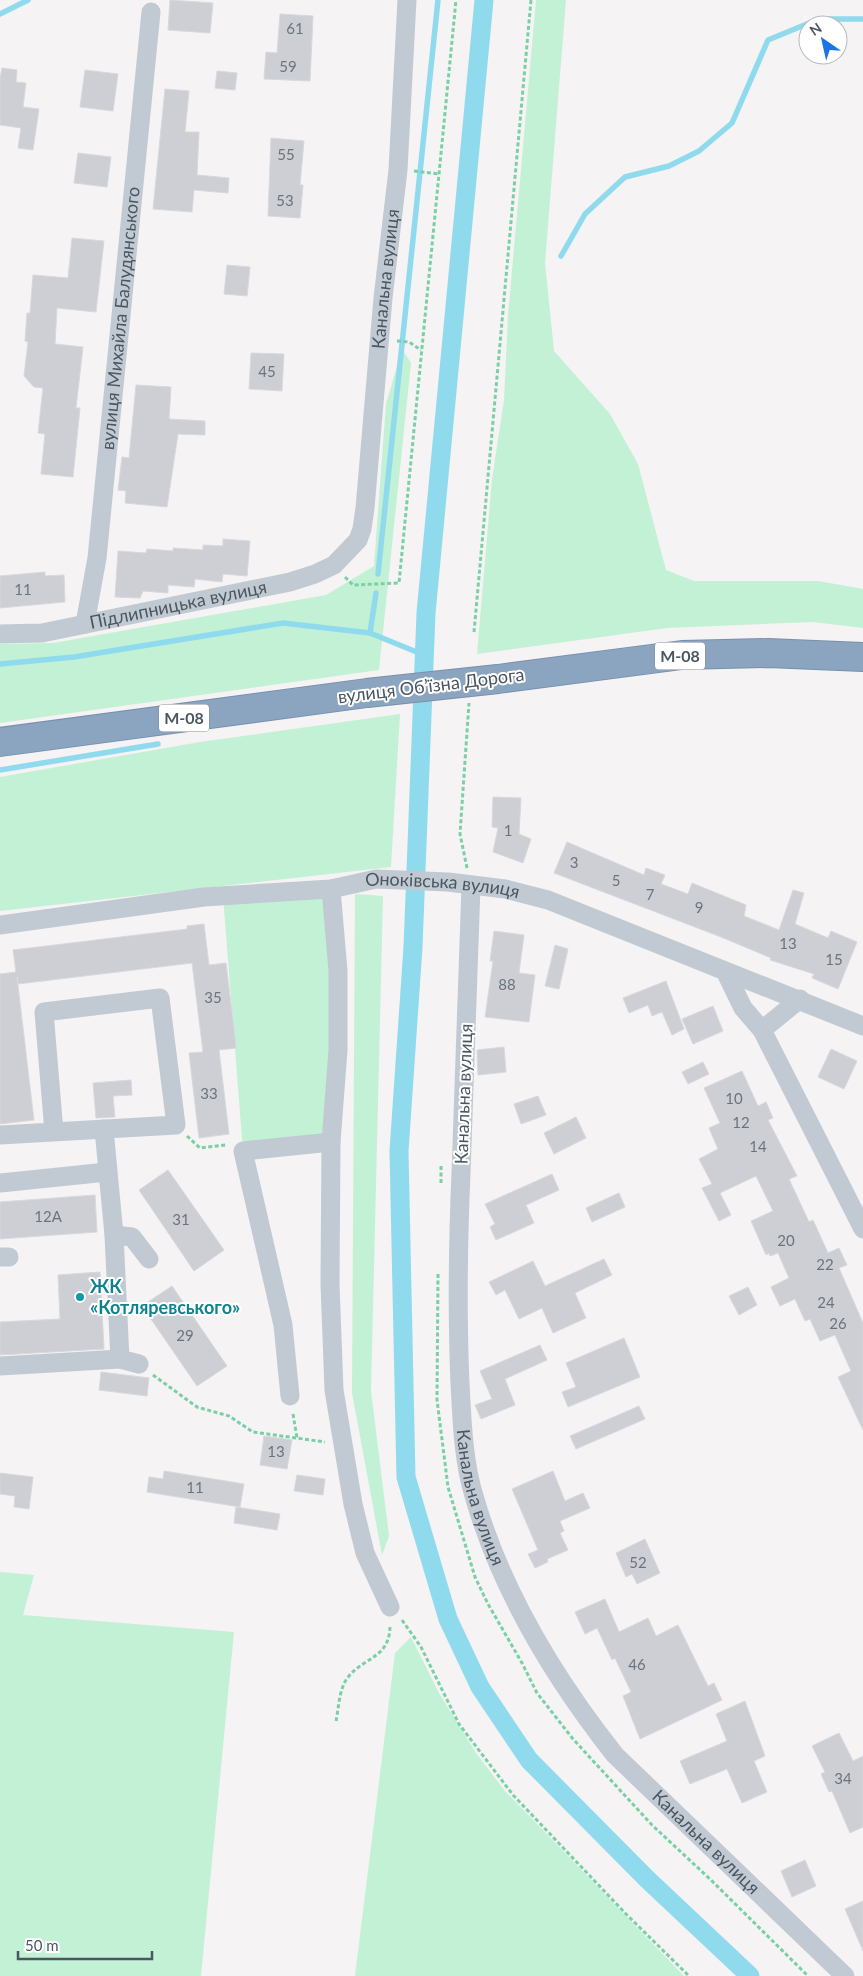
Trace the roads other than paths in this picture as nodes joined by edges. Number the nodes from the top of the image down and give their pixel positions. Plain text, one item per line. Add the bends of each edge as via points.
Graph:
1 (406, 0) edge
2 (151, 12) dead end
3 (349, 553) joint
4 (85, 624) junction
5 (0, 634) edge
6 (863, 657) edge
7 (0, 742) edge
8 (472, 886) junction
9 (332, 889) junction
10 (0, 925) edge
11 (725, 971) junction
12 (800, 1000) junction
13 (863, 1026) edge
14 (762, 1030) junction
15 (104, 1130) junction
16 (54, 1132) junction
17 (0, 1135) edge
18 (331, 1142) junction
19 (107, 1172) junction
20 (0, 1183) edge
21 (863, 1228) edge
22 (114, 1235) junction
23 (149, 1259) dead end
24 (120, 1359) junction
25 (139, 1364) road end
26 (0, 1366) edge
27 (290, 1396) road end
28 (390, 1607) road end
29 (845, 1976) edge

1 - 3 street, Канальна вулиця via 398,170 365,508 362,529
2 - 4 street, вулиця Михайла Балудянського via 97,558
3 - 4 street, Підлипницька вулиця via 334,565 290,582
4 - 5 street, Підлипницька вулиця via 42,633
6 - 7 highway, вулиця Обʼїзна Дорога / М-08, bridge via 768,653 682,655
8 - 9 street, Оноківська вулиця via 376,879
8 - 11 street, Оноківська вулиця via 505,889 548,900
8 - 29 street, Канальна вулиця via 458,1244 458,1342 466,1458 486,1534 538,1641 593,1727 615,1755
9 - 10 street, Оноківська вулиця via 204,897
9 - 18 street via 338,971 338,1050
11 - 12 street, Оноківська вулиця
11 - 14 street via 742,1008
12 - 13 street, Оноківська вулиця
12 - 14 street
14 - 21 street
15 - 16 street
15 - 16 street via 176,1125 160,998 44,1012
15 - 19 street
16 - 17 street
18 - 27 street via 243,1151 283,1325
18 - 28 street via 330,1284 334,1390 365,1553
19 - 20 street
19 - 22 street
22 - 23 street via 132,1237
22 - 24 street
24 - 25 street
24 - 26 street

